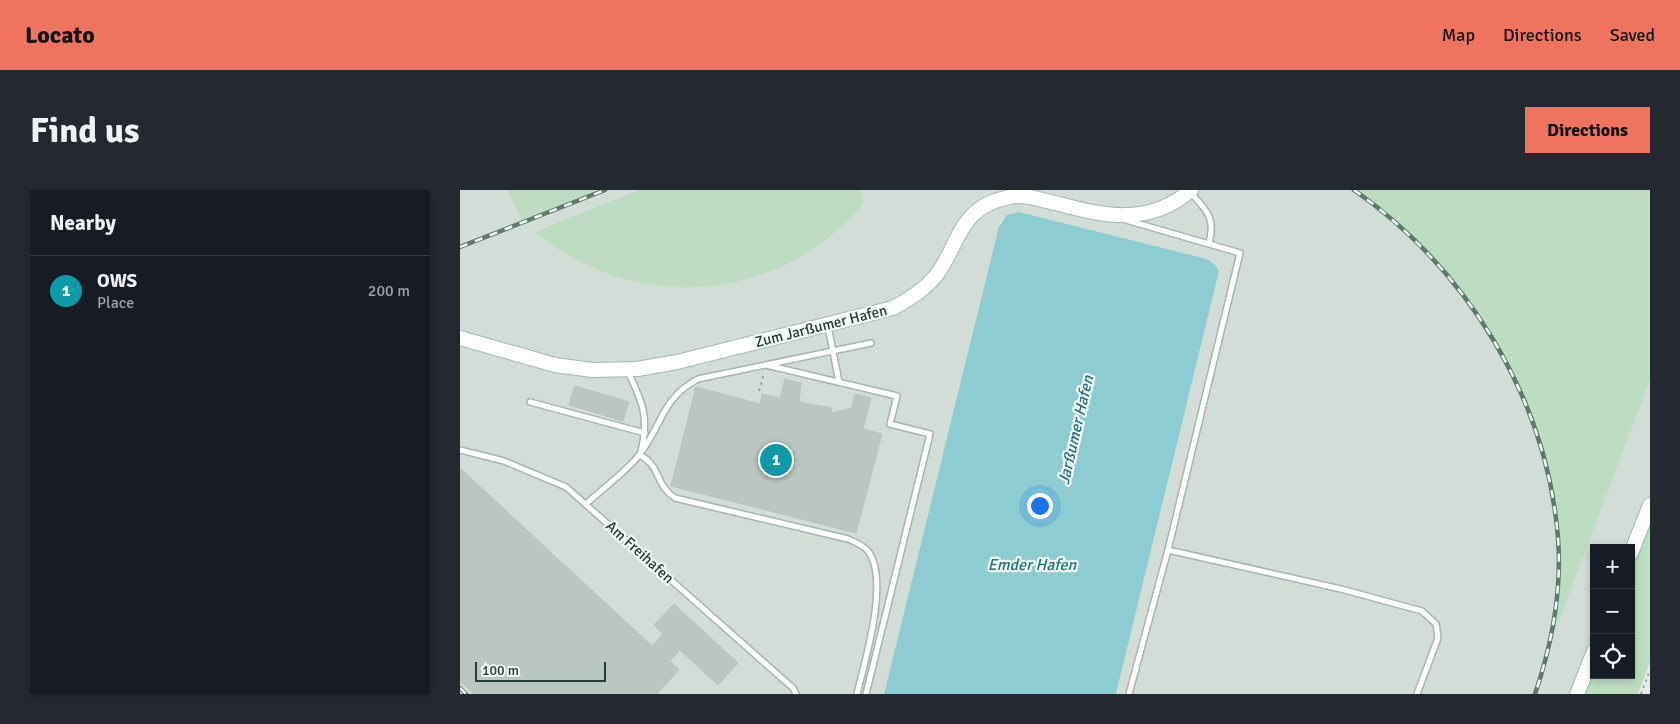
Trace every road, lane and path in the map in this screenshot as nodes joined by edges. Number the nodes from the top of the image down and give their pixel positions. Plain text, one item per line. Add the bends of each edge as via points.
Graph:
1 (1190, 191) edge
2 (1113, 216) junction
3 (1209, 243) junction
4 (828, 325) junction
5 (460, 338) edge
6 (871, 343) dead end
7 (833, 351) junction
8 (766, 365) junction
9 (627, 370) junction
10 (839, 382) junction
11 (530, 402) dead end
12 (645, 433) junction
13 (460, 450) edge
14 (640, 454) junction
15 (586, 504) junction
16 (1650, 505) edge
17 (1635, 544) edge
18 (1168, 550) junction
19 (1590, 661) edge
20 (1650, 670) edge
21 (796, 694) edge
22 (858, 694) edge
23 (866, 694) edge
24 (1129, 694) edge
25 (1417, 694) edge
26 (1577, 694) edge
27 (1641, 694) edge

1 - 2 street, Zum Jarßumer Hafen via 1160,209 1138,215
1 - 3 lane via 1211,219
2 - 3 lane
2 - 4 street, Zum Jarßumer Hafen via 1029,196 1011,196 991,203 968,220 940,269 910,298 886,310
3 - 18 lane via 1240,253
4 - 7 lane
4 - 9 street, Zum Jarßumer Hafen via 677,362
5 - 9 street, Zum Jarßumer Hafen via 555,365
6 - 7 lane
7 - 8 lane
7 - 10 lane
8 - 10 lane
8 - 14 lane via 698,379 682,387 666,406
9 - 12 lane via 645,411
10 - 23 lane via 897,396 890,424 930,434
11 - 12 lane
12 - 14 lane
13 - 15 lane, Am Freihafen via 504,461 549,478
14 - 15 lane
14 - 22 lane via 650,460 663,488 675,498 848,539 868,551 875,566 877,600
15 - 21 lane, Am Freihafen
16 - 17 street
18 - 24 lane
18 - 25 lane via 1422,611 1436,624 1438,638
19 - 26 street
20 - 27 path

